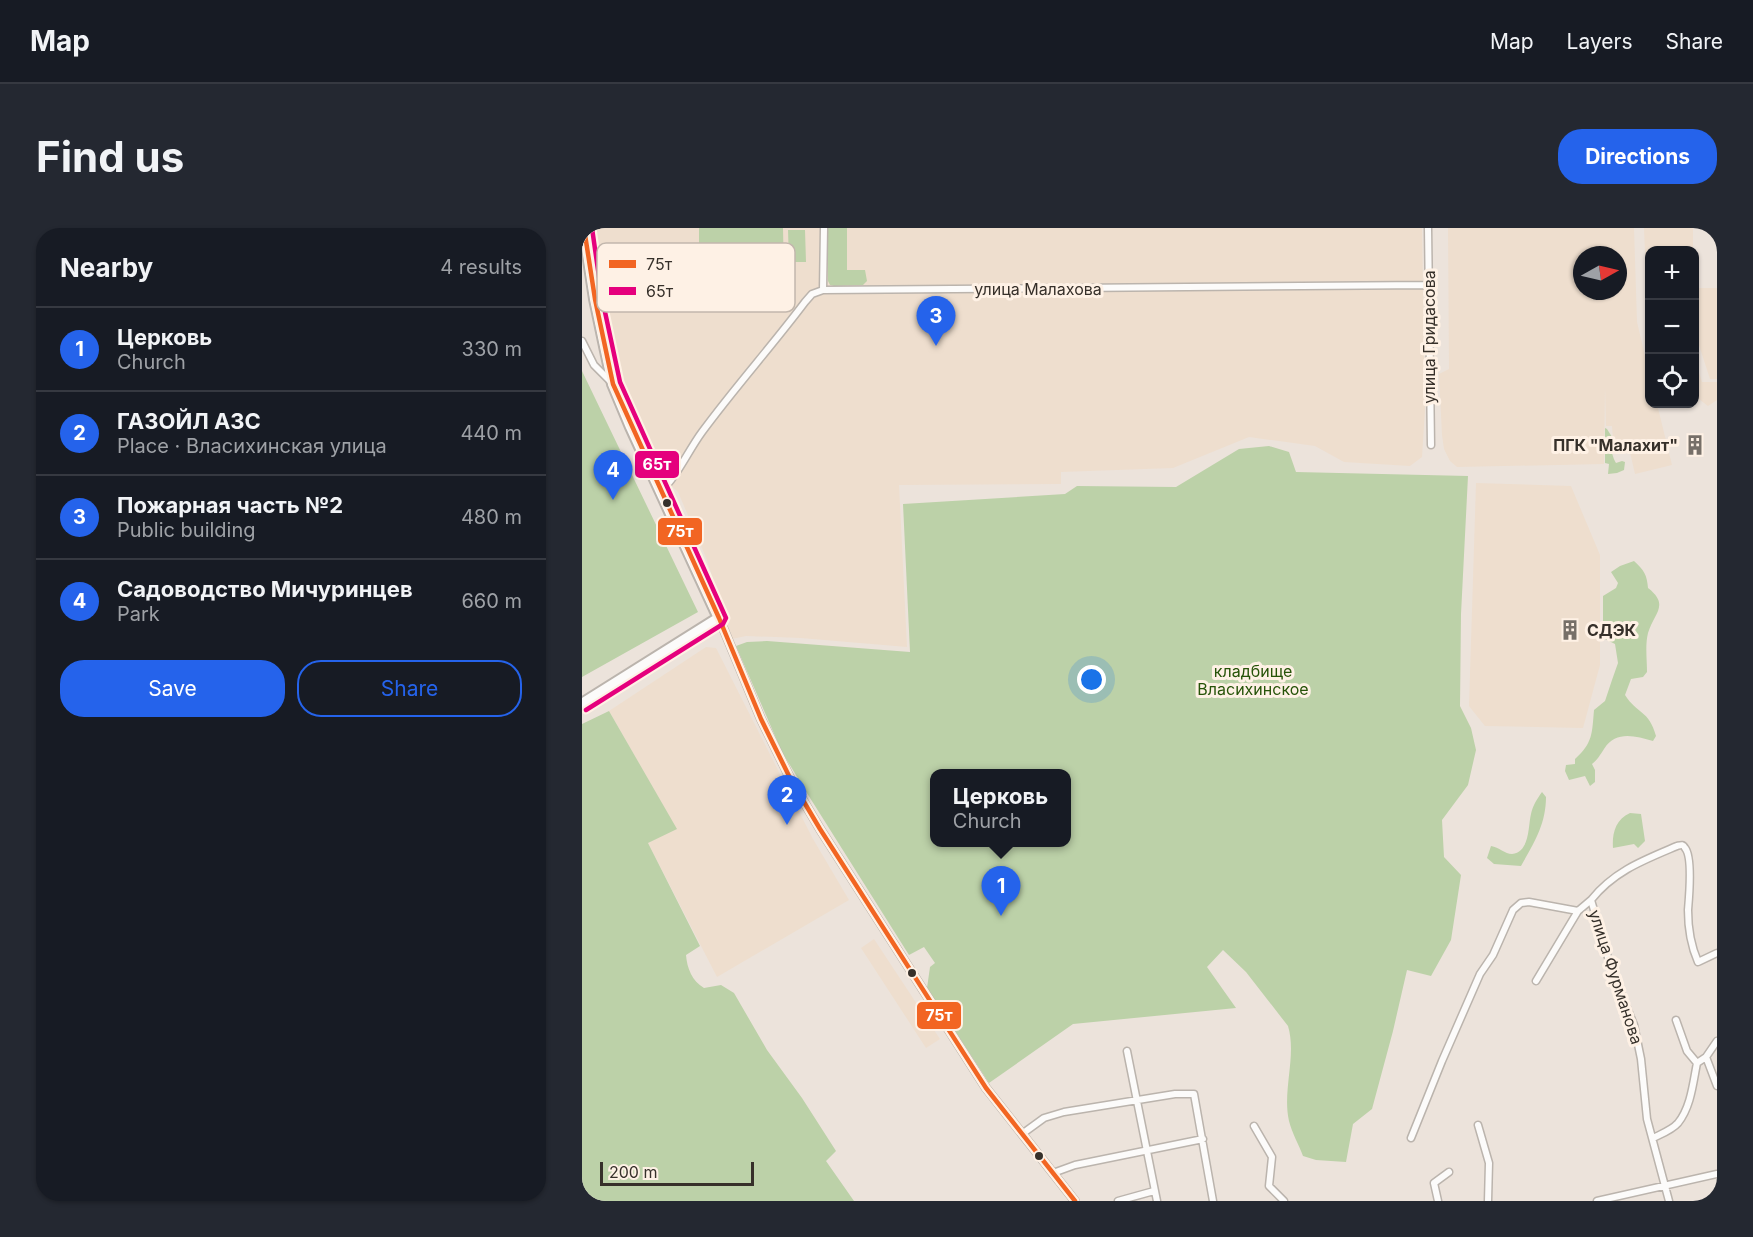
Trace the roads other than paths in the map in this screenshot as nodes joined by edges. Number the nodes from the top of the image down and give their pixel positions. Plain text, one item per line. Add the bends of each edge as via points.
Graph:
1 (584, 228) edge
2 (824, 228) edge
3 (1428, 228) edge
4 (1428, 285) junction
5 (823, 290) junction
6 (597, 308) edge
7 (598, 312) edge
8 (582, 341) edge
9 (613, 384) junction
10 (1431, 445) dead end
11 (660, 492) junction
12 (718, 618) junction
13 (582, 704) edge
14 (1592, 900) junction
15 (1578, 911) junction
16 (1717, 952) edge
17 (1536, 981) dead end
18 (1676, 1020) dead end
19 (1717, 1041) edge
20 (1127, 1051) dead end
21 (1706, 1057) junction
22 (1697, 1063) junction
23 (1717, 1086) edge
24 (1136, 1101) junction
25 (1478, 1125) dead end
26 (1254, 1126) dead end
27 (1022, 1134) junction
28 (1411, 1138) dead end
29 (1653, 1138) junction
30 (1203, 1139) junction
31 (1146, 1150) junction
32 (1449, 1172) dead end
33 (1053, 1173) junction
34 (1717, 1174) edge
35 (1666, 1185) junction
36 (1154, 1191) junction
37 (1620, 1198) edge
38 (1075, 1201) edge
39 (1118, 1201) edge
40 (1157, 1201) edge
41 (1213, 1201) edge
42 (1284, 1201) edge
43 (1438, 1201) edge
44 (1488, 1201) edge
45 (1597, 1201) edge
46 (1669, 1201) edge

1 - 6 highway
2 - 5 street
3 - 4 street, улица Гридасова
4 - 5 street, улица Малахова
4 - 10 street, улица Гридасова
5 - 11 street via 805,302 703,430 671,483
7 - 9 highway
8 - 9 street via 594,365
9 - 11 highway
11 - 12 highway
12 - 13 highway
12 - 27 street via 791,780 972,1067
14 - 15 street, улица Фурманова
14 - 16 street via 1617,874 1682,845 1688,854 1688,911 1695,956 1698,962
14 - 29 street, улица Фурманова via 1612,971 1634,1025
15 - 17 street, улица Фурманова
15 - 28 street via 1528,902 1513,910 1469,997
18 - 22 street via 1687,1051
19 - 21 street
20 - 24 street
21 - 22 street
21 - 23 street
22 - 29 street via 1683,1116 1677,1125
24 - 27 street via 1064,1112 1044,1119
24 - 30 street via 1194,1094
24 - 31 street
25 - 44 street via 1489,1163
26 - 42 street via 1272,1157 1269,1186
27 - 33 street
29 - 35 street, улица Фурманова
30 - 31 street
30 - 41 street
31 - 33 street
31 - 36 street
32 - 43 street via 1434,1183
33 - 38 street
34 - 35 street
35 - 37 street
35 - 46 street, улица Фурманова
36 - 39 street
36 - 40 street
37 - 45 street

